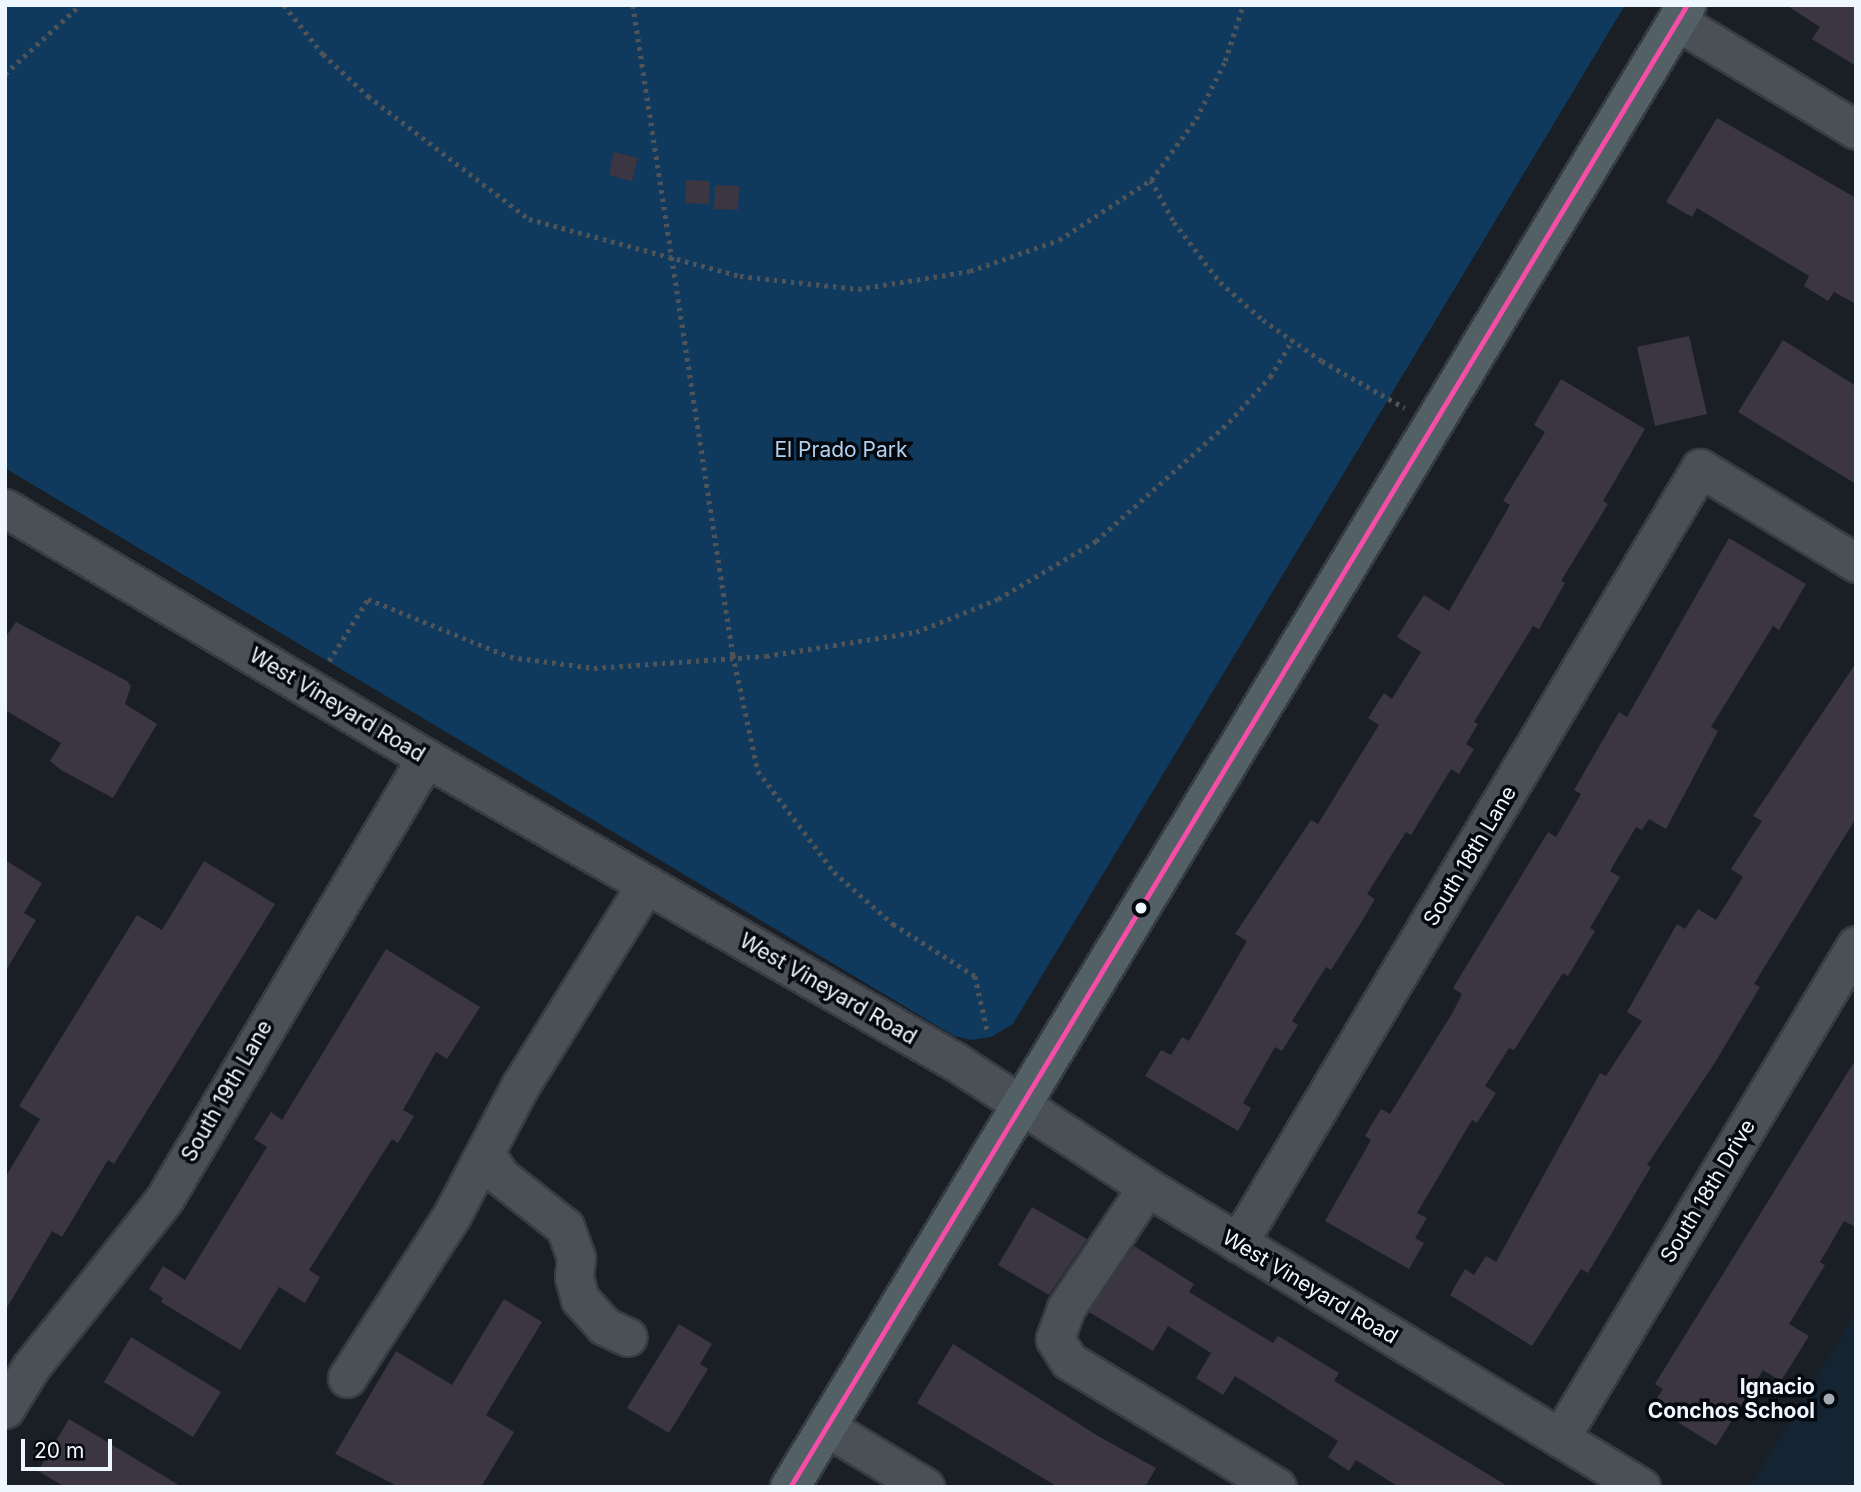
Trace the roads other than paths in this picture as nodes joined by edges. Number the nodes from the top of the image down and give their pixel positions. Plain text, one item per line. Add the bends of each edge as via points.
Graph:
1 (1683, 14) edge
2 (1856, 130) edge
3 (5, 508) edge
4 (1856, 563) edge
5 (426, 758) junction
6 (646, 884) junction
7 (1856, 944) edge
8 (1023, 1103) junction
9 (487, 1155) junction
10 (1146, 1187) junction
11 (1238, 1243) junction
12 (628, 1337) dead end
13 (347, 1378) dead end
14 (5, 1409) edge
15 (826, 1427) junction
16 (1560, 1438) junction
17 (790, 1487) edge
18 (925, 1487) edge
19 (1278, 1487) edge
20 (1641, 1487) edge

1 - 2 street
1 - 8 main road
3 - 5 street, West Vineyard Road
4 - 11 street, South 18th Lane via 1700,468
5 - 6 street, West Vineyard Road
5 - 14 street, South 19th Lane via 165,1198 30,1368
6 - 8 street, West Vineyard Road
6 - 9 street via 520,1086
7 - 16 street, South 18th Drive
8 - 10 street, West Vineyard Road
8 - 15 main road
9 - 12 street via 500,1176 565,1227 576,1258 574,1278 580,1299 604,1326
9 - 13 street
10 - 11 street, West Vineyard Road
10 - 19 street via 1066,1308 1055,1339 1069,1361
11 - 16 street, West Vineyard Road
15 - 17 main road
15 - 18 street
16 - 20 street, West Vineyard Road

